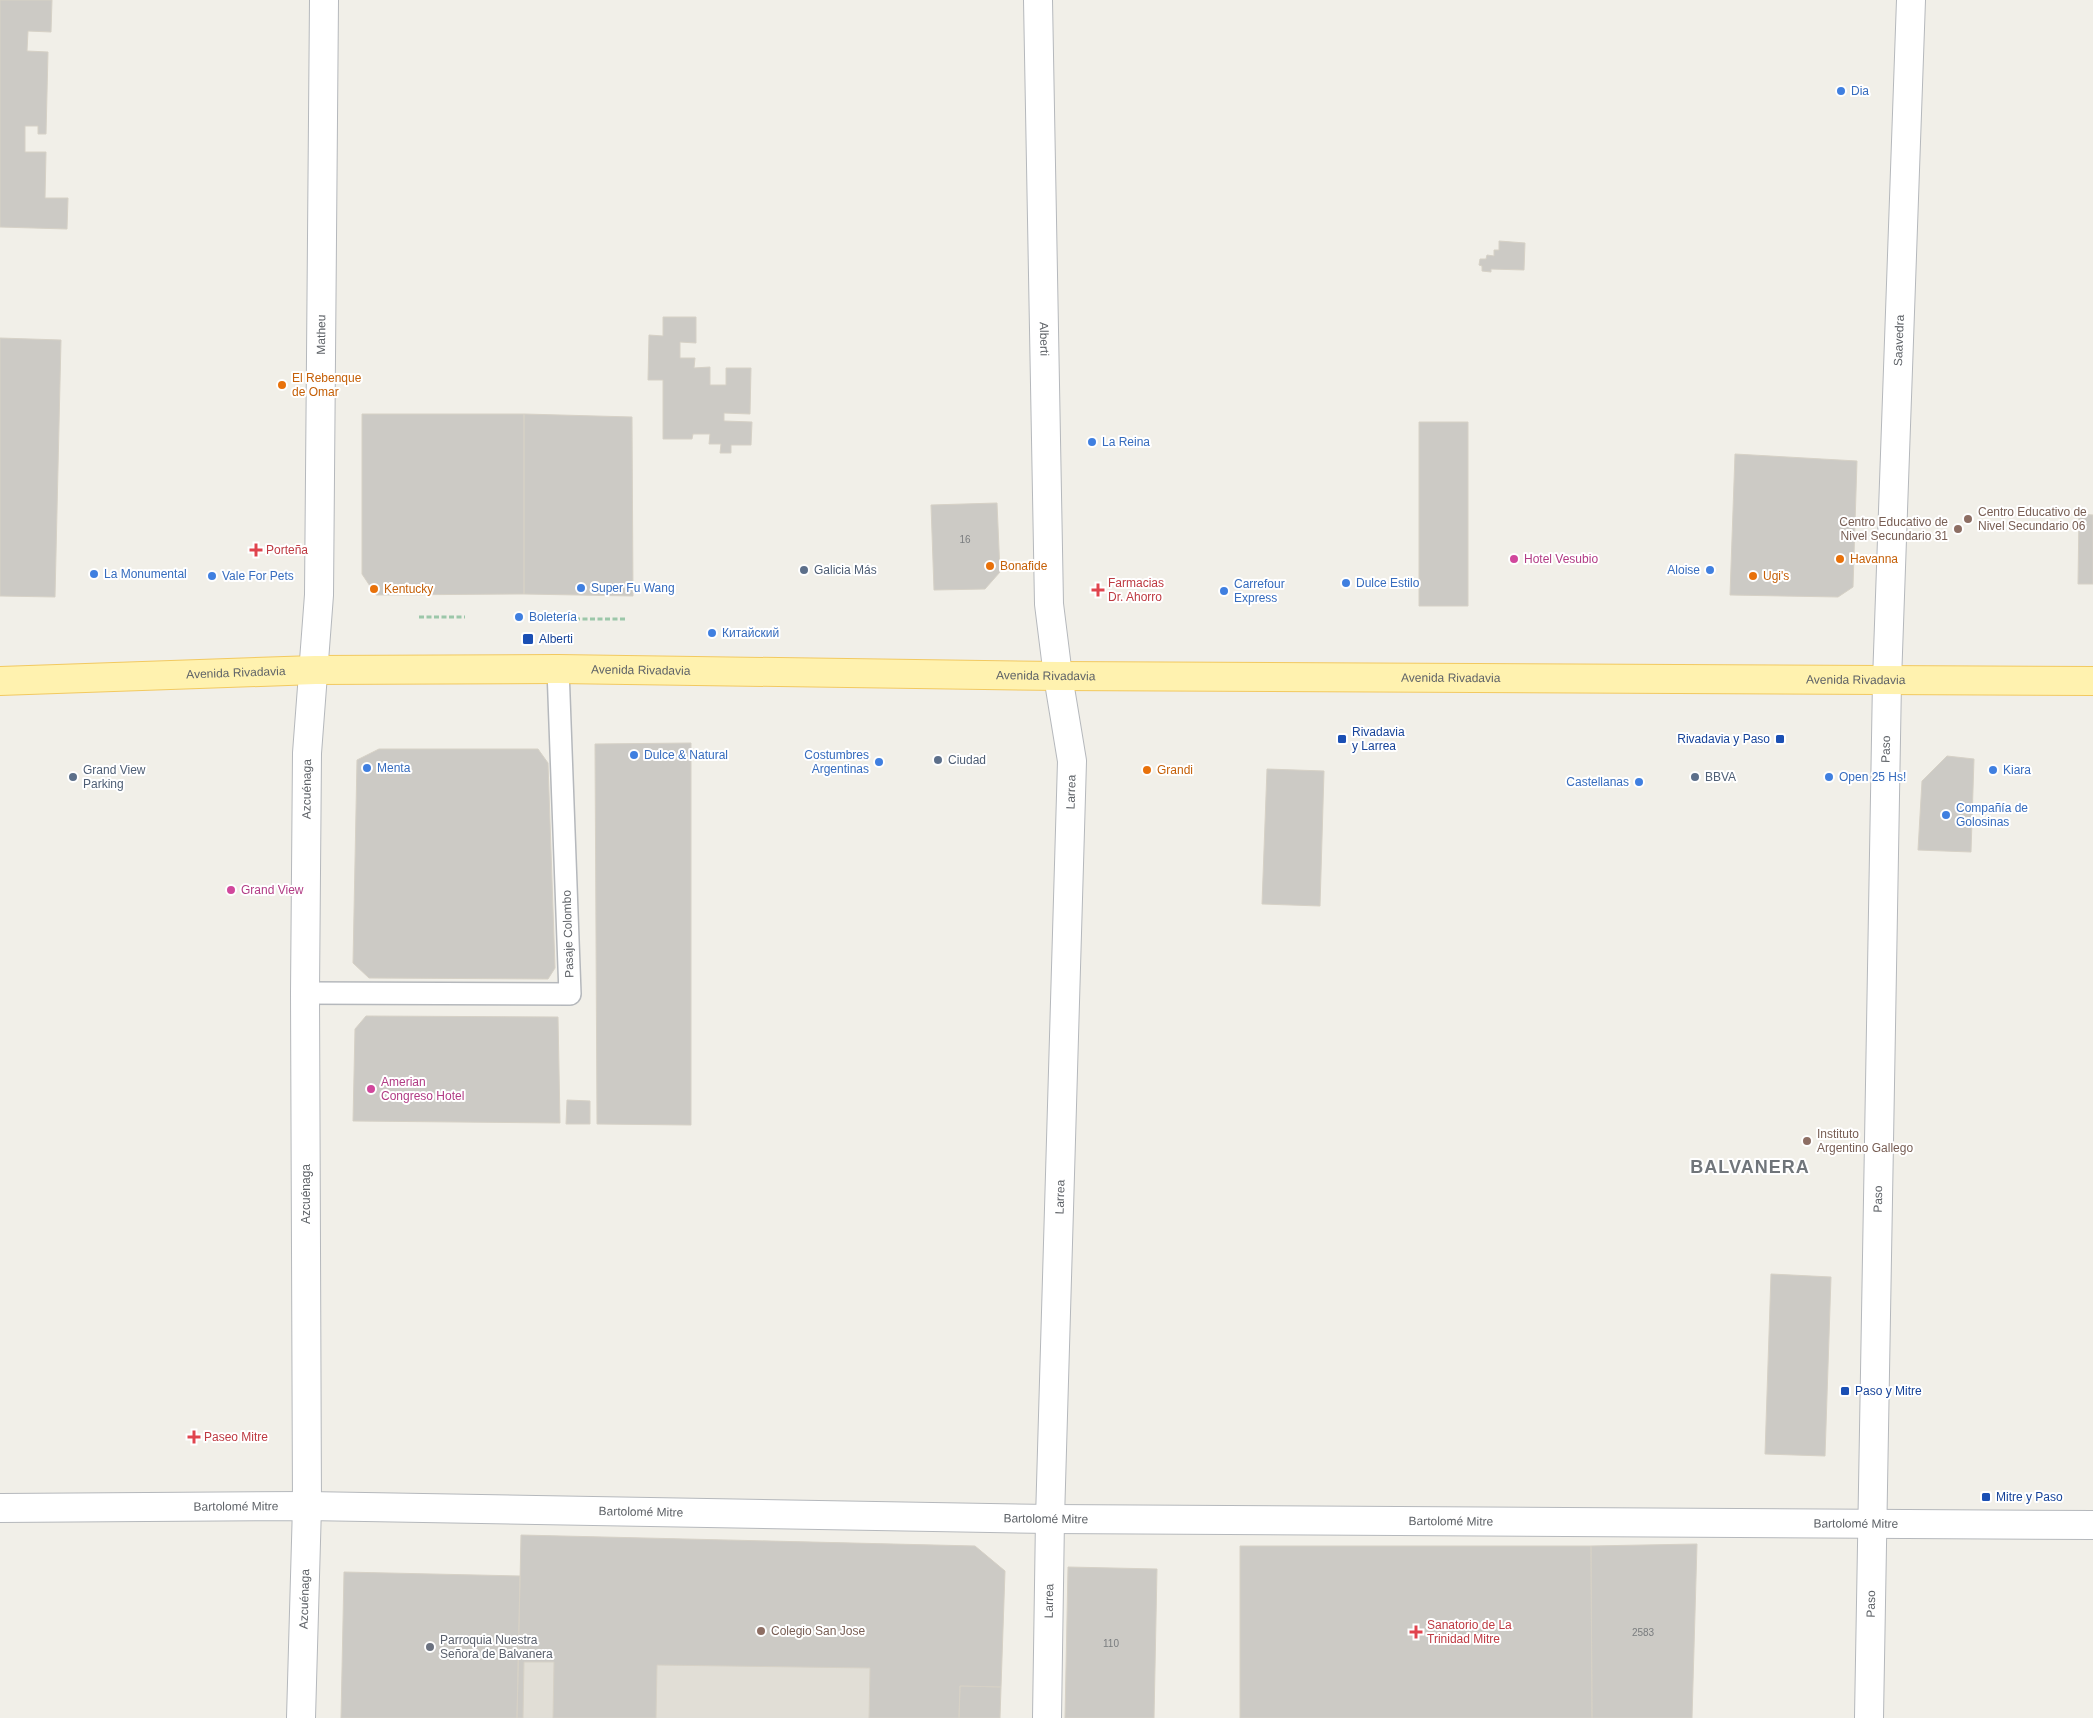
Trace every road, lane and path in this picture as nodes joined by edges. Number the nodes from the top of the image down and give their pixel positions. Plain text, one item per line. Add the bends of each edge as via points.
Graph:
1 (324, 0) edge
2 (1038, 0) edge
3 (1911, 0) edge
4 (419, 617) dead end
5 (465, 618) dead end
6 (576, 619) dead end
7 (627, 619) dead end
8 (558, 669) junction
9 (315, 670) junction
10 (1058, 676) junction
11 (0, 681) edge
12 (1887, 681) junction
13 (2093, 681) edge
14 (305, 993) junction
15 (307, 1506) junction
16 (0, 1508) edge
17 (1050, 1519) junction
18 (1872, 1524) junction
19 (2093, 1525) edge
20 (301, 1718) edge
21 (1047, 1718) edge
22 (1869, 1718) edge

1 - 9 street, Matheu via 319,595
2 - 10 street, Alberti via 1049,604
3 - 12 street, Saavedra
4 - 5 path
6 - 7 path
8 - 9 main road, Avenida Rivadavia
8 - 10 main road, Avenida Rivadavia
8 - 14 lane, Pasaje Colombo via 570,994
9 - 11 main road, Avenida Rivadavia
9 - 14 street, Azcuénaga via 307,753
10 - 12 main road, Avenida Rivadavia
10 - 17 street, Larrea via 1072,761
12 - 13 main road, Avenida Rivadavia
12 - 18 street, Paso
14 - 15 street, Azcuénaga
15 - 16 street, Bartolomé Mitre
15 - 17 street, Bartolomé Mitre
15 - 20 street, Azcuénaga
17 - 18 street, Bartolomé Mitre
17 - 21 street, Larrea
18 - 19 street, Bartolomé Mitre
18 - 22 street, Paso

